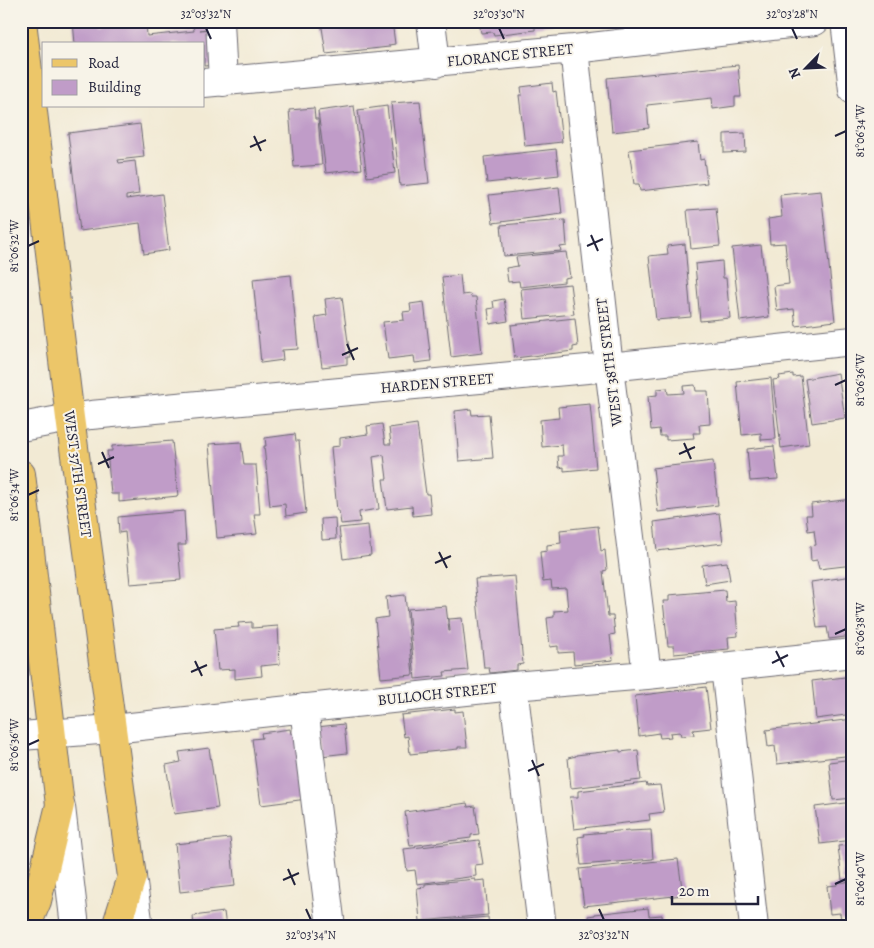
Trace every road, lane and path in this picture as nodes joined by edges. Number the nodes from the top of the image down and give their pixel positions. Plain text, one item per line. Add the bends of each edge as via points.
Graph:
1 (22, 21) edge
2 (220, 21) edge
3 (431, 21) edge
4 (815, 21) edge
5 (845, 21) edge
6 (640, 31) edge
7 (574, 49) junction
8 (436, 62) junction
9 (214, 82) edge
10 (853, 90) edge
11 (32, 99) edge
12 (853, 340) edge
13 (609, 367) junction
14 (70, 418) junction
15 (21, 427) edge
16 (21, 474) edge
17 (853, 653) edge
18 (725, 667) junction
19 (647, 675) junction
20 (513, 686) junction
21 (304, 708) junction
22 (112, 728) junction
23 (52, 734) junction
24 (21, 736) edge
25 (60, 805) junction
26 (132, 877) junction
27 (26, 927) edge
28 (75, 927) edge
29 (116, 927) edge
30 (138, 927) edge
31 (330, 927) edge
32 (542, 927) edge
33 (754, 927) edge

1 - 11 main road, WEST 37TH STREET
2 - 9 street
3 - 8 street
4 - 6 street, FLORANCE STREET
5 - 10 street
6 - 7 street, FLORANCE STREET
7 - 8 street, FLORANCE STREET
7 - 13 street, WEST 38TH STREET
8 - 9 street, FLORANCE STREET
11 - 14 main road, WEST 37TH STREET
12 - 13 street, HARDEN STREET
13 - 14 street, HARDEN STREET
13 - 19 street, WEST 38TH STREET
14 - 15 street, HARDEN STREET
14 - 22 main road, WEST 37TH STREET
16 - 23 main road
17 - 18 street, BULLOCH STREET
18 - 19 street, BULLOCH STREET
18 - 33 street
19 - 20 street, BULLOCH STREET
20 - 21 street, BULLOCH STREET
20 - 32 street
21 - 22 street, BULLOCH STREET
21 - 31 street
22 - 23 street, BULLOCH STREET
22 - 26 main road, WEST 37TH STREET
23 - 24 street, BULLOCH STREET
23 - 25 main road
25 - 27 main road via 37,901
25 - 28 street
26 - 29 main road
26 - 30 street, WEST 37TH STREET

